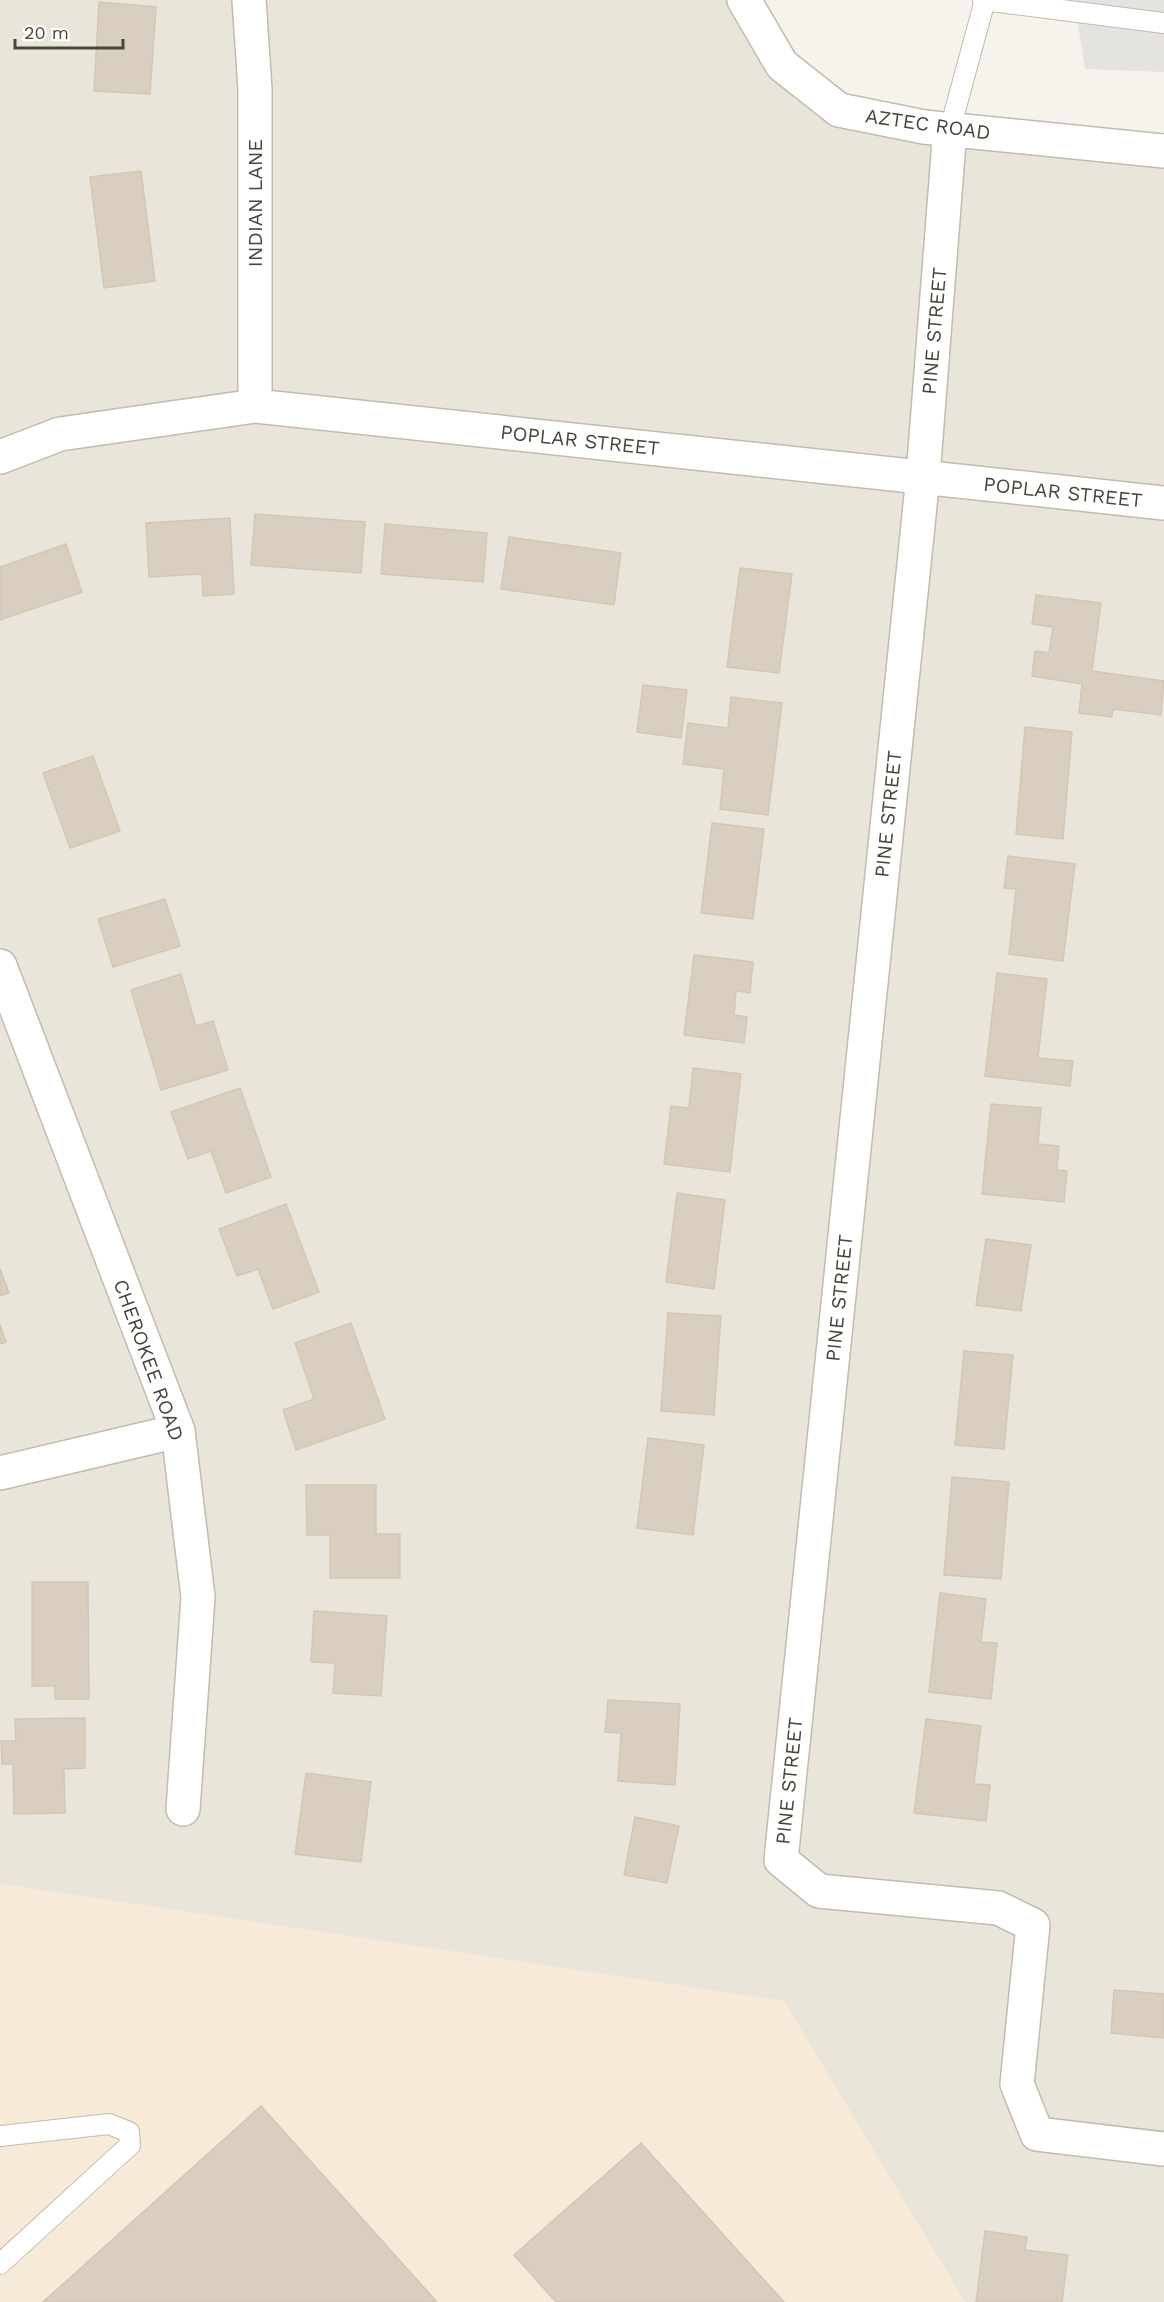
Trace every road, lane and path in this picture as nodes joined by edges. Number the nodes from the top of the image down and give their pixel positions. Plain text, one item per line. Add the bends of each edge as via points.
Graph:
1 (249, 0) edge
2 (744, 0) edge
3 (984, 0) edge
4 (1164, 23) edge
5 (950, 129) junction
6 (1164, 151) edge
7 (255, 406) junction
8 (0, 457) edge
9 (923, 476) junction
10 (1164, 503) edge
11 (0, 966) edge
12 (178, 1431) junction
13 (0, 1473) edge
14 (183, 1809) dead end
15 (0, 2136) edge
16 (1164, 2149) edge
17 (0, 2264) edge

1 - 7 street, INDIAN LANE via 255,89
2 - 5 street, AZTEC ROAD via 782,65 839,110
3 - 4 lane
3 - 5 lane
5 - 6 street, AZTEC ROAD
5 - 9 street, PINE STREET
7 - 8 street, POPLAR STREET via 60,435
7 - 9 street, POPLAR STREET
9 - 10 street, POPLAR STREET
9 - 16 street, PINE STREET via 781,1860 819,1892 998,1908 1033,1925 1017,2084 1037,2134
11 - 12 street, CHEROKEE ROAD
12 - 13 street
12 - 14 street, CHEROKEE ROAD via 198,1598
15 - 17 lane via 109,2124 129,2132 130,2145

